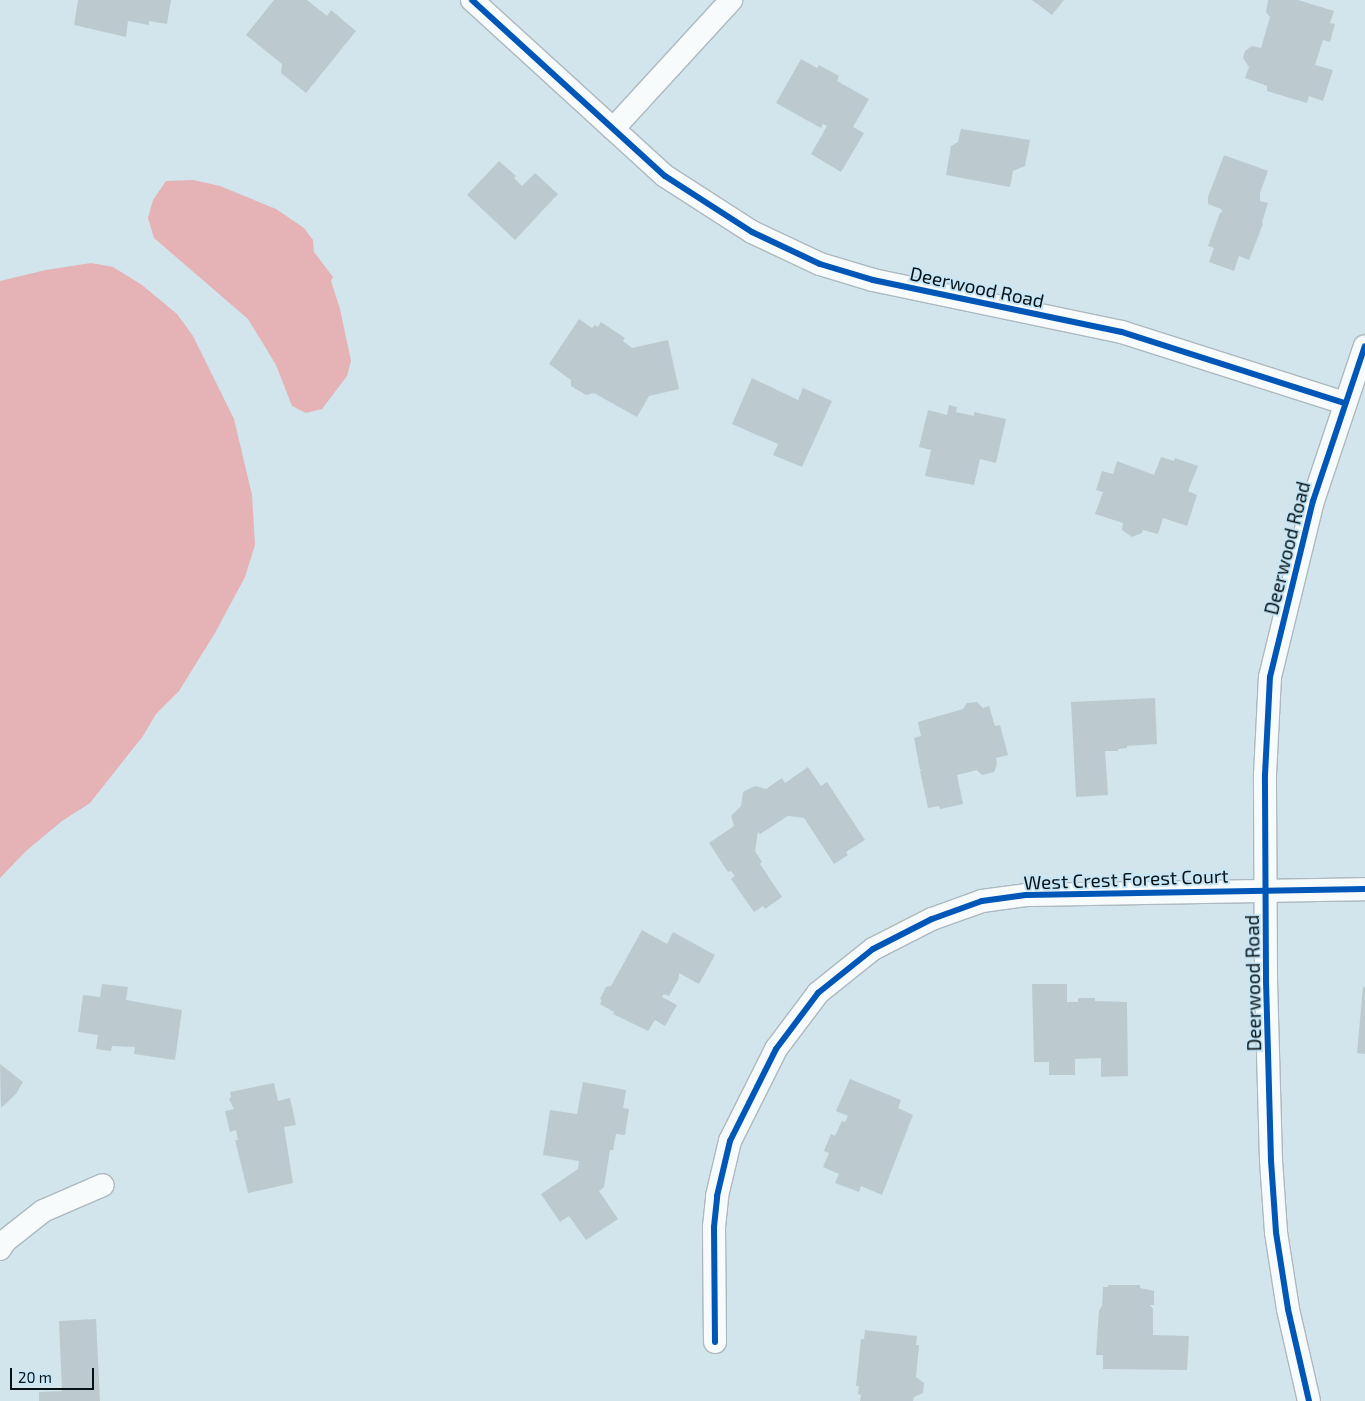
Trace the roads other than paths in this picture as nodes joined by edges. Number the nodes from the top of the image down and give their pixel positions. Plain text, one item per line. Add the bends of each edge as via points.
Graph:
1 (472, 0) edge
2 (731, 0) edge
3 (612, 129) junction
4 (1365, 346) edge
5 (1345, 403) junction
6 (1365, 889) edge
7 (1266, 890) junction
8 (103, 1185) dead end
9 (0, 1249) edge
10 (715, 1342) dead end
11 (1309, 1401) edge

1 - 3 street, Deerwood Road
2 - 3 street
3 - 5 street, Deerwood Road via 665,176 752,232 820,264 873,280 1122,332
4 - 5 street
5 - 7 street, Deerwood Road via 1312,501 1270,677 1265,775
6 - 7 street, West Crest Forest Court
7 - 10 street, West Crest Forest Court via 1026,895 982,901 932,919 873,949 818,993 776,1049 730,1141 717,1196 714,1227
7 - 11 street, Deerwood Road via 1271,1160 1276,1232 1288,1309
8 - 9 street via 43,1212 5,1241

